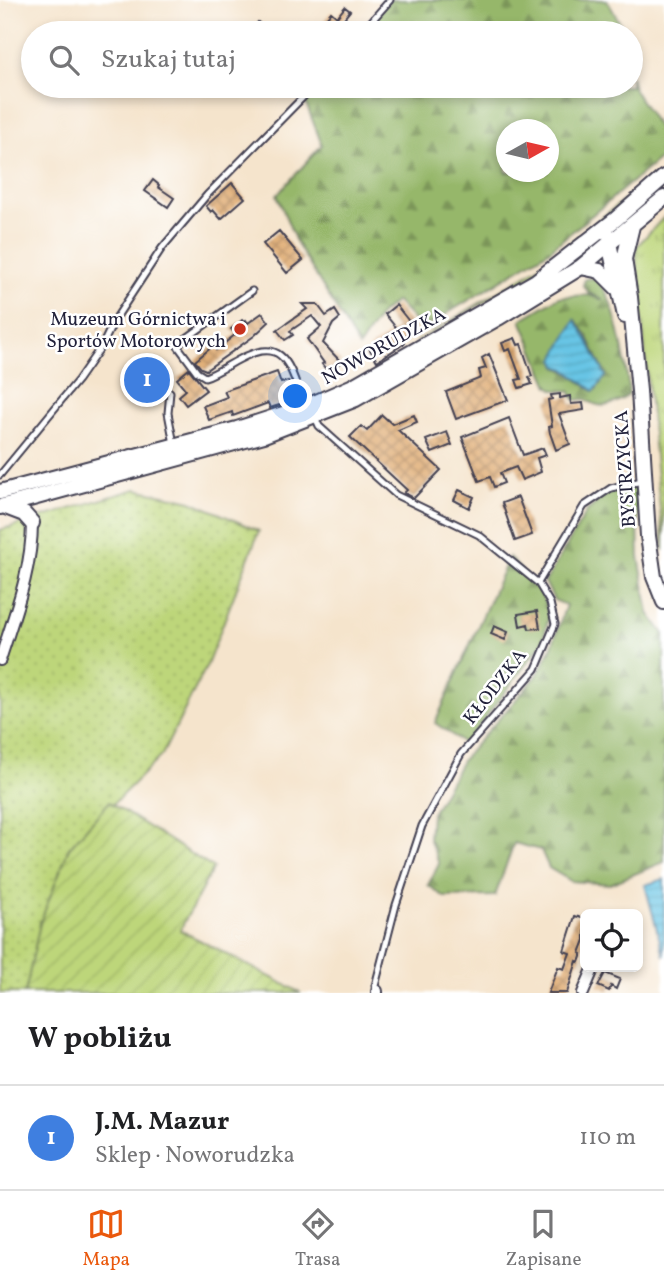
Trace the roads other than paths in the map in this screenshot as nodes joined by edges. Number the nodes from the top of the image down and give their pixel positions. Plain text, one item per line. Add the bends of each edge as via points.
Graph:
1 (390, 0) edge
2 (372, 21) edge
3 (302, 98) edge
4 (664, 177) edge
5 (664, 198) edge
6 (617, 219) junction
7 (632, 226) junction
8 (590, 240) junction
9 (609, 243) junction
10 (624, 259) junction
11 (581, 267) junction
12 (618, 289) junction
13 (252, 291) dead end
14 (632, 332) junction
15 (170, 392) dead end
16 (310, 412) junction
17 (174, 447) junction
18 (0, 475) edge
19 (645, 481) junction
20 (44, 495) junction
21 (1, 502) edge
22 (32, 523) junction
23 (538, 583) junction
24 (664, 602) edge
25 (0, 660) edge
26 (592, 972) edge
27 (377, 992) edge
28 (583, 993) edge

1 - 2 lane
3 - 18 lane via 206,195 162,248 78,380
4 - 6 main road, NOWORUDZKA
5 - 7 main road, NOWORUDZKA
6 - 8 main road, NOWORUDZKA
6 - 9 main road, BYSTRZYCKA
7 - 9 main road, NOWORUDZKA
7 - 10 main road, BYSTRZYCKA
8 - 9 main road
8 - 16 main road, NOWORUDZKA via 536,281
9 - 10 main road
9 - 11 main road, NOWORUDZKA
9 - 12 main road, BYSTRZYCKA
10 - 14 main road, BYSTRZYCKA
11 - 12 main road via 600,271
11 - 16 main road, NOWORUDZKA via 384,383
12 - 14 main road, BYSTRZYCKA
13 - 16 lane, KŁODZKA via 177,345 205,377 250,354 278,352
14 - 19 main road, BYSTRZYCKA
15 - 17 lane via 168,413
16 - 17 main road, NOWORUDZKA
16 - 20 main road, NOWORUDZKA via 264,435
16 - 23 lane, KŁODZKA via 319,426 396,495 479,535
17 - 21 main road, NOWORUDZKA
19 - 23 lane via 611,488 584,506
19 - 24 main road, BYSTRZYCKA via 654,578
20 - 21 main road, NOWORUDZKA
20 - 22 main road via 35,505
21 - 22 main road
22 - 25 street via 26,578
23 - 27 lane, KŁODZKA via 555,624 536,669 461,754 422,826 396,905
26 - 28 street

